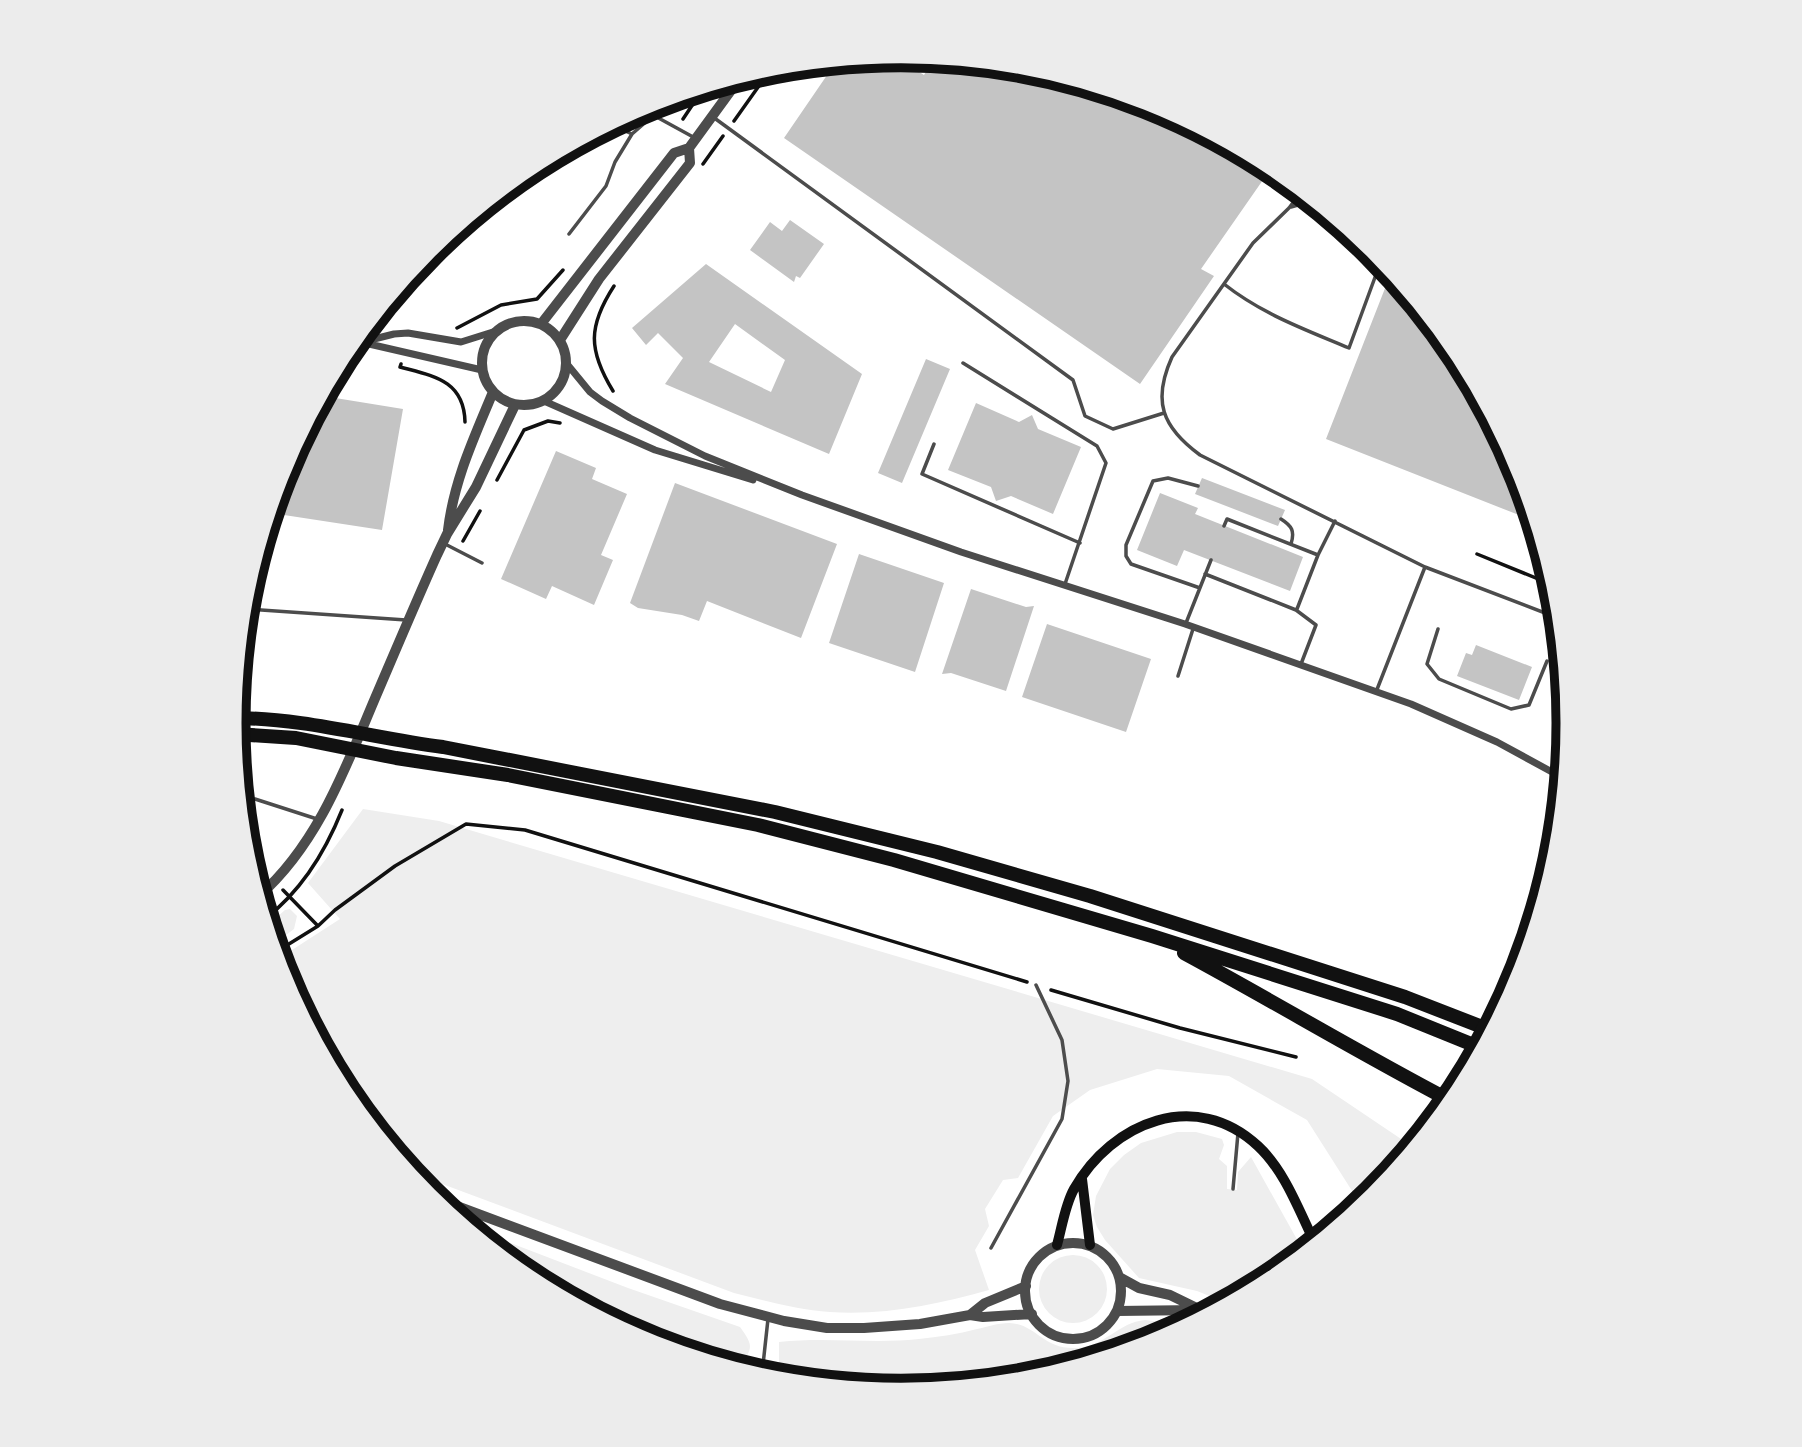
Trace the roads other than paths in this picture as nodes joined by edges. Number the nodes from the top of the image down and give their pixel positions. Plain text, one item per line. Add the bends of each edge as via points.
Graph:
1 (730, 91) edge
2 (657, 116) edge
3 (712, 116) junction
4 (649, 118) edge
5 (624, 130) edge
6 (632, 134) junction
7 (696, 139) junction
8 (689, 148) junction
9 (1295, 200) edge
10 (1301, 204) edge
11 (1289, 208) junction
12 (569, 234) dead end
13 (1377, 273) edge
14 (1224, 284) junction
15 (541, 324) junction
16 (496, 331) junction
17 (371, 339) edge
18 (560, 340) junction
19 (368, 343) edge
20 (963, 363) dead end
21 (567, 364) junction
22 (482, 370) junction
23 (493, 392) junction
24 (544, 401) junction
25 (515, 405) junction
26 (1164, 413) junction
27 (934, 444) dead end
28 (1198, 486) dead end
29 (802, 495) junction
30 (1281, 519) dead end
31 (1335, 521) junction
32 (1224, 526) dead end
33 (445, 539) junction
34 (1080, 543) junction
35 (1291, 544) junction
36 (1318, 555) junction
37 (1210, 560) dead end
38 (482, 562) dead end
39 (1425, 567) junction
40 (1205, 574) junction
41 (1065, 584) junction
42 (1200, 587) junction
43 (256, 610) edge
44 (1297, 610) junction
45 (1547, 614) edge
46 (408, 620) junction
47 (1190, 625) junction
48 (1438, 629) dead end
49 (1547, 661) dead end
50 (1301, 664) junction
51 (1178, 676) dead end
52 (1376, 692) junction
53 (246, 718) edge
54 (246, 734) edge
55 (1554, 773) edge
56 (250, 801) edge
57 (319, 820) junction
58 (267, 889) edge
59 (1152, 936) junction
60 (1036, 985) road end
61 (1481, 1027) edge
62 (1472, 1044) edge
63 (1441, 1095) edge
64 (1238, 1130) junction
65 (1082, 1179) junction
66 (1233, 1189) dead end
67 (459, 1207) edge
68 (1310, 1234) edge
69 (1057, 1245) junction
70 (1090, 1245) junction
71 (991, 1248) dead end
72 (1119, 1278) junction
73 (1026, 1286) junction
74 (1197, 1308) edge
75 (1116, 1311) junction
76 (1191, 1311) edge
77 (1032, 1314) junction
78 (970, 1315) junction
79 (768, 1317) junction
80 (763, 1364) edge

1 - 3 street
2 - 7 lane
3 - 7 street
3 - 26 lane via 1073,380 1085,416 1113,429
4 - 6 lane
5 - 6 lane
6 - 12 lane via 606,186
7 - 8 street
8 - 15 street via 674,153
8 - 18 street via 690,163 599,279
9 - 11 lane
10 - 11 lane
11 - 14 lane via 1252,243
13 - 14 lane via 1349,348 1273,316
14 - 26 lane via 1172,357 1164,375
15 - 16 street via 517,321
15 - 18 street
16 - 17 street via 461,342 408,333
16 - 22 street via 484,349
18 - 21 street
19 - 22 street
20 - 34 lane via 1097,446 1105,463
21 - 24 street via 561,386
21 - 29 street via 590,392 630,418 705,456
22 - 23 street
23 - 25 street
23 - 33 street via 458,477
24 - 25 street
24 - 29 street via 655,450
25 - 33 street
26 - 31 lane via 1180,439 1200,455
27 - 34 lane via 922,474
28 - 42 lane via 1168,478 1153,481 1126,545 1126,556 1131,564
29 - 41 street
30 - 35 lane via 1291,525
31 - 36 lane
31 - 39 lane
32 - 35 lane via 1227,519
33 - 38 lane
33 - 46 street
34 - 41 lane
35 - 36 lane
36 - 44 lane
37 - 40 lane
39 - 45 lane
39 - 52 lane
40 - 42 lane
40 - 44 lane
41 - 47 street
42 - 47 lane
43 - 46 lane
44 - 50 lane via 1315,625
46 - 57 street
47 - 50 street
47 - 51 lane
48 - 49 lane via 1427,664 1439,679 1511,709 1530,705
50 - 52 street
52 - 55 street via 1449,720
53 - 61 highway via 280,719 443,747 775,812 937,852 1405,997
54 - 59 highway via 563,785 758,825
56 - 57 lane
57 - 58 street
59 - 62 highway via 1397,1014
59 - 63 highway
60 - 71 lane via 1062,1040 1068,1082 1062,1119
64 - 65 main road via 1197,1117 1153,1121 1124,1134
64 - 66 lane
64 - 68 main road via 1272,1162
65 - 69 main road via 1070,1196
65 - 70 main road
67 - 79 street via 720,1304
69 - 70 street
69 - 73 street via 1032,1266
70 - 72 street via 1104,1253
72 - 74 street
72 - 75 street via 1121,1296
73 - 77 street
73 - 78 street via 985,1303
75 - 76 street
75 - 77 street via 1096,1333 1075,1338 1055,1335
77 - 78 street
78 - 79 street via 864,1328 827,1328
79 - 80 lane

